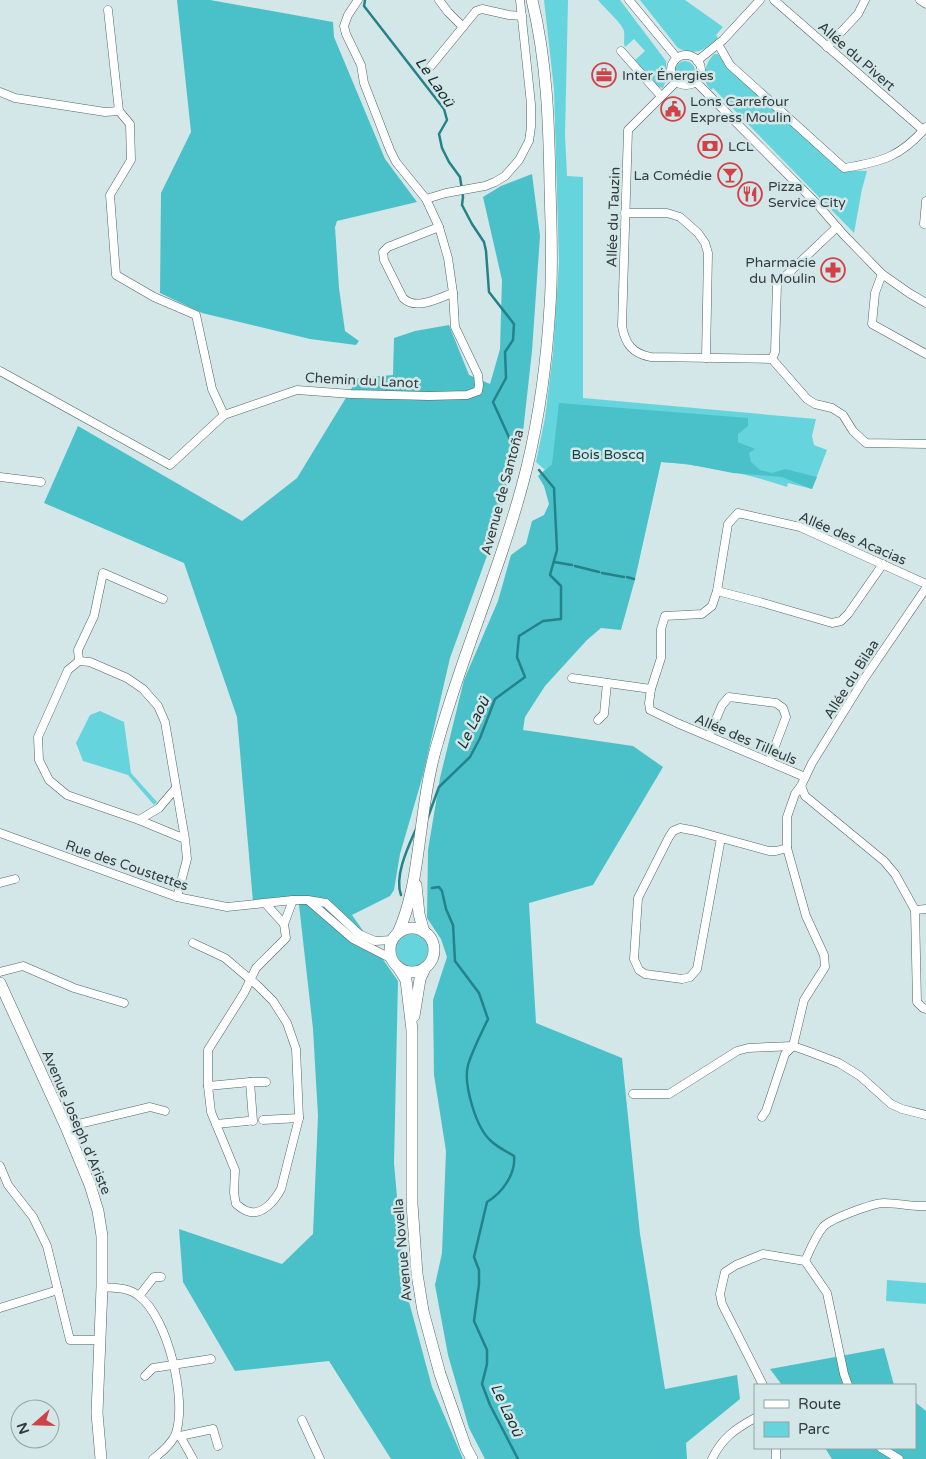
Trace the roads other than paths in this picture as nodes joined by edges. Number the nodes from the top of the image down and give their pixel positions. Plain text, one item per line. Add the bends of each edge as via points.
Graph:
1 (358, 0) edge
2 (438, 0) edge
3 (520, 0) edge
4 (532, 0) edge
5 (538, 0) edge
6 (629, 0) edge
7 (760, 0) edge
8 (774, 0) edge
9 (865, 0) edge
10 (920, 0) edge
11 (926, 4) edge
12 (108, 10) dead end
13 (522, 16) junction
14 (537, 18) junction
15 (463, 27) junction
16 (718, 44) junction
17 (827, 47) junction
18 (621, 51) dead end
19 (677, 58) junction
20 (697, 61) junction
21 (431, 66) dead end
22 (695, 81) junction
23 (677, 82) junction
24 (0, 92) edge
25 (661, 96) junction
26 (119, 111) junction
27 (924, 129) edge
28 (426, 199) junction
29 (926, 202) edge
30 (625, 213) junction
31 (924, 224) dead end
32 (439, 227) junction
33 (836, 227) junction
34 (882, 274) junction
35 (453, 293) junction
36 (926, 302) edge
37 (926, 354) edge
38 (706, 358) junction
39 (772, 359) junction
40 (0, 371) edge
41 (224, 415) junction
42 (926, 444) edge
43 (0, 477) edge
44 (41, 482) dead end
45 (883, 564) junction
46 (926, 586) edge
47 (717, 591) junction
48 (163, 599) dead end
49 (79, 661) junction
50 (572, 678) dead end
51 (607, 683) junction
52 (651, 689) junction
53 (598, 720) dead end
54 (709, 736) junction
55 (769, 762) junction
56 (805, 777) junction
57 (801, 786) junction
58 (176, 788) junction
59 (139, 820) junction
60 (0, 834) edge
61 (721, 838) junction
62 (185, 839) junction
63 (787, 848) junction
64 (416, 874) junction
65 (14, 879) dead end
66 (0, 883) edge
67 (177, 897) junction
68 (293, 900) junction
69 (308, 900) junction
70 (265, 903) junction
71 (926, 909) edge
72 (915, 910) junction
73 (284, 924) junction
74 (424, 932) junction
75 (395, 937) junction
76 (193, 943) dead end
77 (395, 963) junction
78 (425, 968) junction
79 (0, 972) edge
80 (250, 979) junction
81 (0, 983) edge
82 (124, 1003) dead end
83 (926, 1009) edge
84 (412, 1030) junction
85 (793, 1046) junction
86 (250, 1082) junction
87 (266, 1082) dead end
88 (208, 1086) junction
89 (633, 1094) dead end
90 (165, 1111) dead end
91 (926, 1115) edge
92 (762, 1117) dead end
93 (299, 1118) junction
94 (263, 1120) dead end
95 (216, 1124) junction
96 (66, 1127) junction
97 (0, 1166) edge
98 (926, 1206) edge
99 (804, 1261) junction
100 (161, 1277) dead end
101 (102, 1287) junction
102 (58, 1290) junction
103 (139, 1296) junction
104 (0, 1308) edge
105 (100, 1340) junction
106 (211, 1359) dead end
107 (174, 1365) junction
108 (145, 1376) dead end
109 (763, 1384) edge
110 (848, 1384) edge
111 (754, 1419) edge
112 (302, 1420) dead end
113 (178, 1435) junction
114 (218, 1446) dead end
115 (883, 1449) edge
116 (101, 1459) edge
117 (153, 1459) edge
118 (192, 1459) edge
119 (320, 1459) edge
120 (472, 1459) edge
121 (712, 1459) edge
122 (899, 1459) edge

1 - 28 street, Chemin du Lanot via 344,26 346,34 361,65 364,83 390,150
2 - 15 street
3 - 13 street
4 - 14 main road, Avenue de Santoña
5 - 14 main road, Avenue de Santoña
6 - 19 street
7 - 16 street
8 - 17 street, Allée du Pivert
9 - 17 street via 858,14
10 - 11 street
12 - 26 street
13 - 15 street via 482,9 476,11
13 - 28 street via 530,104 529,141 519,160 495,182
14 - 64 main road, Avenue de Santoña via 546,83 551,231 550,305 537,417 527,467 507,534 437,744 425,797
15 - 21 street
16 - 20 street
16 - 27 street via 730,65 844,168 873,163 896,154
17 - 27 street, Allée du Pivert
18 - 25 street
19 - 20 street via 685,55
19 - 23 street via 671,70
20 - 22 street via 700,73
22 - 23 street via 688,84
22 - 33 street
23 - 25 street, Allée du Tauzin
24 - 26 street via 15,98 105,112
25 - 30 street, Allée du Tauzin via 628,130
26 - 41 street via 130,124 131,160 110,195 116,275 154,297 196,315 212,389
28 - 32 street, Chemin du Lanot
29 - 31 street
30 - 38 street via 667,213 680,217 698,232 705,243 708,253
30 - 38 street, Allée du Tauzin via 622,326 626,342 644,356
32 - 35 street, Chemin du Lanot
32 - 35 street via 388,247 383,252 384,260 403,298 412,304
33 - 34 street
33 - 39 street via 777,284 775,352
34 - 36 street
34 - 37 street via 875,293 872,324
35 - 41 street, Chemin du Lanot via 455,327 478,376 478,391 467,395 429,396 297,390
38 - 39 street
39 - 42 street via 807,398 843,415 866,444
40 - 41 street, Chemin du Lanot via 170,465
43 - 44 street
45 - 46 street, Allée des Acacias
45 - 47 street via 848,614 841,621 832,623
45 - 47 street, Allée des Acacias via 800,527 738,512 728,524
46 - 56 street, Allée du Bilaa via 864,679
47 - 52 street, Allée des Acacias via 712,606 702,614 665,616 661,628 661,658
48 - 49 street via 103,573 94,616 78,650
49 - 58 street via 90,662 127,678 143,689 158,706 165,722
49 - 59 street via 68,670 38,737 39,760 49,780 67,795
50 - 51 street
51 - 52 street
51 - 53 street via 604,714
52 - 54 street, Allée des Tilleuls via 650,710
54 - 55 street, Allée des Tilleuls
54 - 55 street via 728,697 776,703 783,708 786,717
55 - 56 street, Allée des Tilleuls
56 - 57 street, Allée du Bilaa
57 - 63 street, Allée du Bilaa via 787,817
57 - 72 street via 805,796 884,861
58 - 59 street via 159,808
58 - 62 street
59 - 62 street
60 - 67 street, Rue des Coustettes
61 - 61 street via 680,828 669,837 638,898 634,959 645,974 682,979 690,977 697,969
61 - 63 street via 769,851
62 - 67 street via 187,859
63 - 85 street, Allée du Bilaa via 806,916 824,955 825,967 804,1000
64 - 74 main road, Avenue de Santoña
64 - 75 main road, Avenue de Santoña via 407,913
65 - 66 street
67 - 70 street, Rue des Coustettes via 227,907
68 - 69 street, Rue des Coustettes
68 - 70 street, Rue des Coustettes
68 - 73 street
69 - 75 street, Rue des Coustettes via 326,904 359,934 375,942
69 - 77 street via 353,939
70 - 73 street
71 - 72 street
72 - 83 street via 917,1002
73 - 80 street via 286,938 256,968
74 - 75 main road via 411,928
74 - 78 main road via 434,950
75 - 77 main road via 390,953
76 - 80 street via 225,958
77 - 78 main road via 404,971
77 - 84 main road, Avenue Novella via 406,980
78 - 84 main road, Avenue Novella via 420,979
79 - 82 street via 23,966 74,988
80 - 88 street via 208,1050
80 - 93 street via 273,1002 287,1023 296,1049
81 - 96 main road, Avenue Joseph d'Ariste
84 - 120 main road, Avenue Novella via 412,1204 417,1274 440,1374
85 - 89 street via 737,1051 669,1094
85 - 91 street via 839,1063 860,1076 891,1104
85 - 92 street via 785,1054
86 - 87 street
86 - 88 street
86 - 95 street via 250,1121
88 - 95 street
90 - 96 street via 150,1107
93 - 94 street
93 - 95 street via 281,1189 261,1211 248,1212 236,1204 235,1170
96 - 101 main road, Avenue Joseph d'Ariste via 98,1211 102,1236
97 - 102 street via 8,1185 33,1217 48,1246
98 - 99 street via 880,1203 833,1220 824,1226
99 - 109 street via 763,1254 725,1272 720,1294 722,1304
99 - 110 street via 828,1292
100 - 103 street via 154,1277
101 - 103 street via 126,1289
101 - 105 main road, Avenue Joseph d'Ariste
102 - 104 street
102 - 105 street via 70,1340
103 - 107 street via 160,1323
105 - 116 main road, Avenue Joseph d'Ariste via 97,1413
106 - 107 street
107 - 108 street via 153,1368
107 - 113 street via 178,1391
111 - 121 street via 727,1436
112 - 119 street
113 - 114 street via 213,1429
113 - 117 street
113 - 118 street
115 - 122 street

